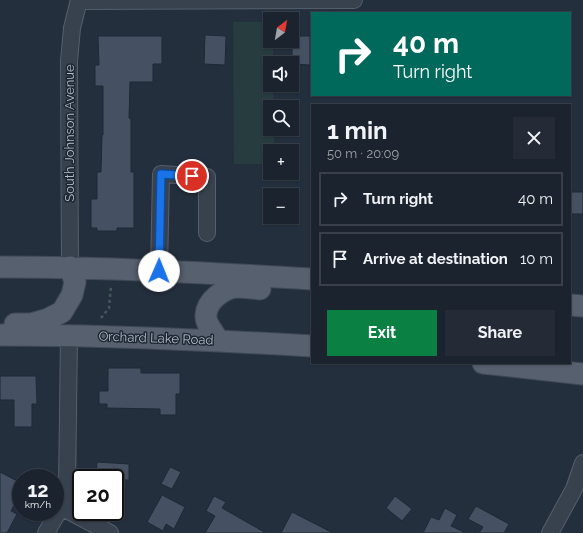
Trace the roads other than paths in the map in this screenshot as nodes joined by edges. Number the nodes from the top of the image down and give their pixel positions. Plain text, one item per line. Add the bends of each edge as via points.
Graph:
1 (354, 0) edge
2 (79, 1) edge
3 (208, 233) dead end
4 (70, 267) junction
5 (0, 268) edge
6 (159, 271) junction
7 (311, 279) edge
8 (311, 293) edge
9 (571, 305) edge
10 (583, 306) edge
11 (0, 324) edge
12 (0, 335) edge
13 (69, 335) junction
14 (218, 340) junction
15 (311, 346) edge
16 (492, 364) edge
17 (583, 374) edge
18 (583, 463) edge
19 (64, 501) edge
20 (64, 510) edge
21 (53, 521) edge
22 (46, 533) edge
23 (110, 533) edge
24 (550, 533) edge

1 - 2 street
2 - 4 street, South Johnson Avenue via 72,28 69,61
3 - 6 street via 208,177 161,174
4 - 5 main road
4 - 6 main road
4 - 11 main road via 75,282 72,295 62,312 31,324
6 - 7 main road
8 - 14 main road via 236,287 219,293 205,315
9 - 10 main road
12 - 13 main road, Orchard Lake Road
13 - 14 main road, Orchard Lake Road
13 - 19 street via 68,482
14 - 15 main road, Orchard Lake Road
16 - 17 main road
18 - 24 street via 574,489
20 - 23 street
21 - 22 street

